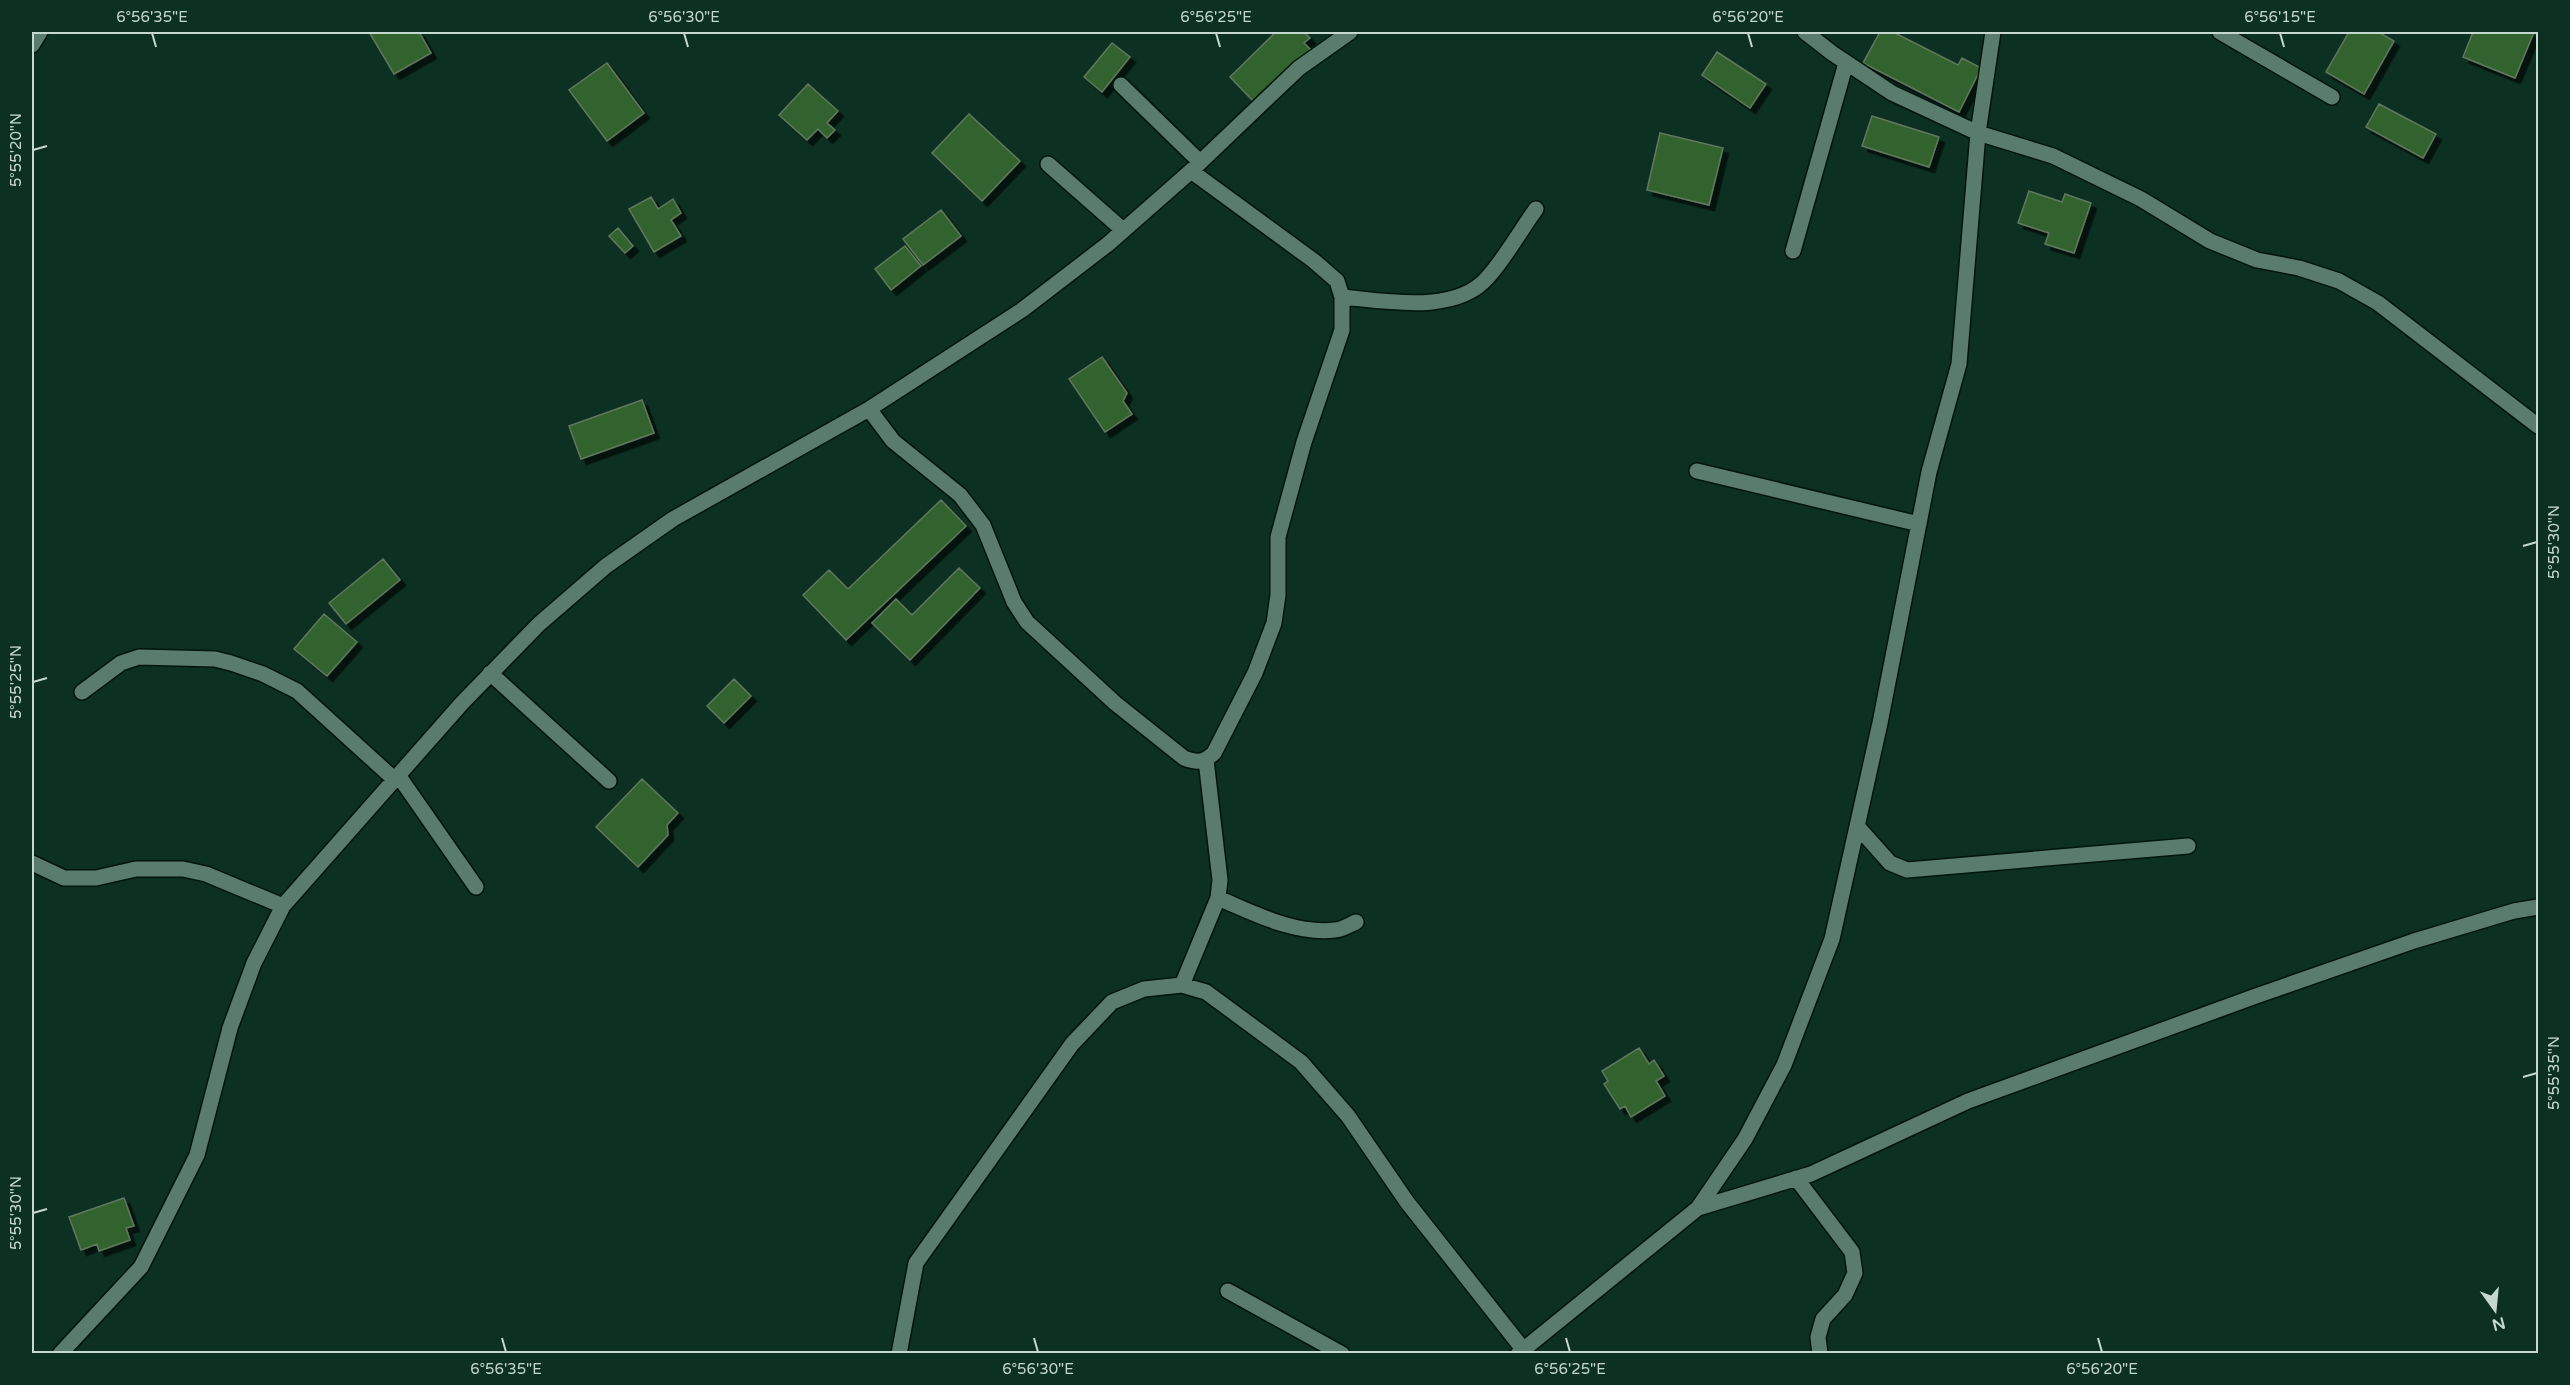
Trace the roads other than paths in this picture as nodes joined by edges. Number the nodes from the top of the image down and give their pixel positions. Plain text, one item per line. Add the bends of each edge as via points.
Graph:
1 (40, 32) edge
2 (1350, 32) edge
3 (1805, 32) edge
4 (1993, 32) edge
5 (2220, 32) edge
6 (32, 45) edge
7 (1846, 63) junction
8 (1120, 85) dead end
9 (2332, 97) dead end
10 (1978, 133) junction
11 (1048, 165) dead end
12 (1196, 167) junction
13 (1536, 209) dead end
14 (1123, 230) junction
15 (1793, 251) dead end
16 (1342, 297) junction
17 (869, 409) junction
18 (2538, 426) edge
19 (1697, 471) dead end
20 (1919, 524) junction
21 (490, 673) junction
22 (82, 692) dead end
23 (1206, 760) junction
24 (396, 777) junction
25 (609, 781) dead end
26 (1857, 826) junction
27 (2188, 846) dead end
28 (32, 863) edge
29 (476, 887) dead end
30 (1218, 898) junction
31 (283, 906) junction
32 (2538, 907) edge
33 (1356, 922) dead end
34 (1182, 985) junction
35 (1796, 1178) junction
36 (1698, 1208) junction
37 (1228, 1291) dead end
38 (1521, 1351) edge
39 (60, 1353) edge
40 (899, 1353) edge
41 (1342, 1353) edge
42 (1820, 1353) edge

1 - 6 street
2 - 12 street via 1299,68
3 - 7 street
4 - 10 street
5 - 9 street
7 - 10 street via 1892,93
7 - 15 street
8 - 12 street
10 - 18 street via 2053,156 2141,199 2210,241 2257,260 2339,281 2378,303
10 - 20 street via 1959,364
11 - 14 street
12 - 14 street
12 - 16 street via 1314,261 1336,281
13 - 16 street via 1487,279 1459,295 1424,303
14 - 17 street via 1022,310
16 - 23 street via 1342,330 1304,441 1278,537 1274,623 1255,674 1215,753
17 - 21 street via 674,519 606,566
17 - 23 street via 893,441 960,495 982,525 1014,602 1027,622 1115,703 1184,758 1196,763
19 - 20 street
20 - 26 street
21 - 24 street
21 - 25 street
22 - 24 street via 121,663 139,657 231,663 297,691
23 - 30 street via 1219,870
24 - 29 street
24 - 31 street
26 - 27 street via 1890,863 1907,870
26 - 36 street via 1832,939 1784,1065 1745,1139
28 - 31 street via 64,878 96,878 136,869 183,869 206,874
30 - 33 street via 1284,924 1314,931 1337,930
30 - 34 street
31 - 39 street via 254,963 230,1028 197,1155 141,1267
32 - 35 street via 2414,941 1968,1101
34 - 38 street via 1206,992 1301,1062 1348,1116 1407,1202
34 - 40 street via 1144,989 1112,1002 1072,1044 916,1263
35 - 36 street
35 - 42 street via 1852,1252 1855,1273 1845,1295 1823,1319 1818,1337
36 - 38 street
37 - 41 street

